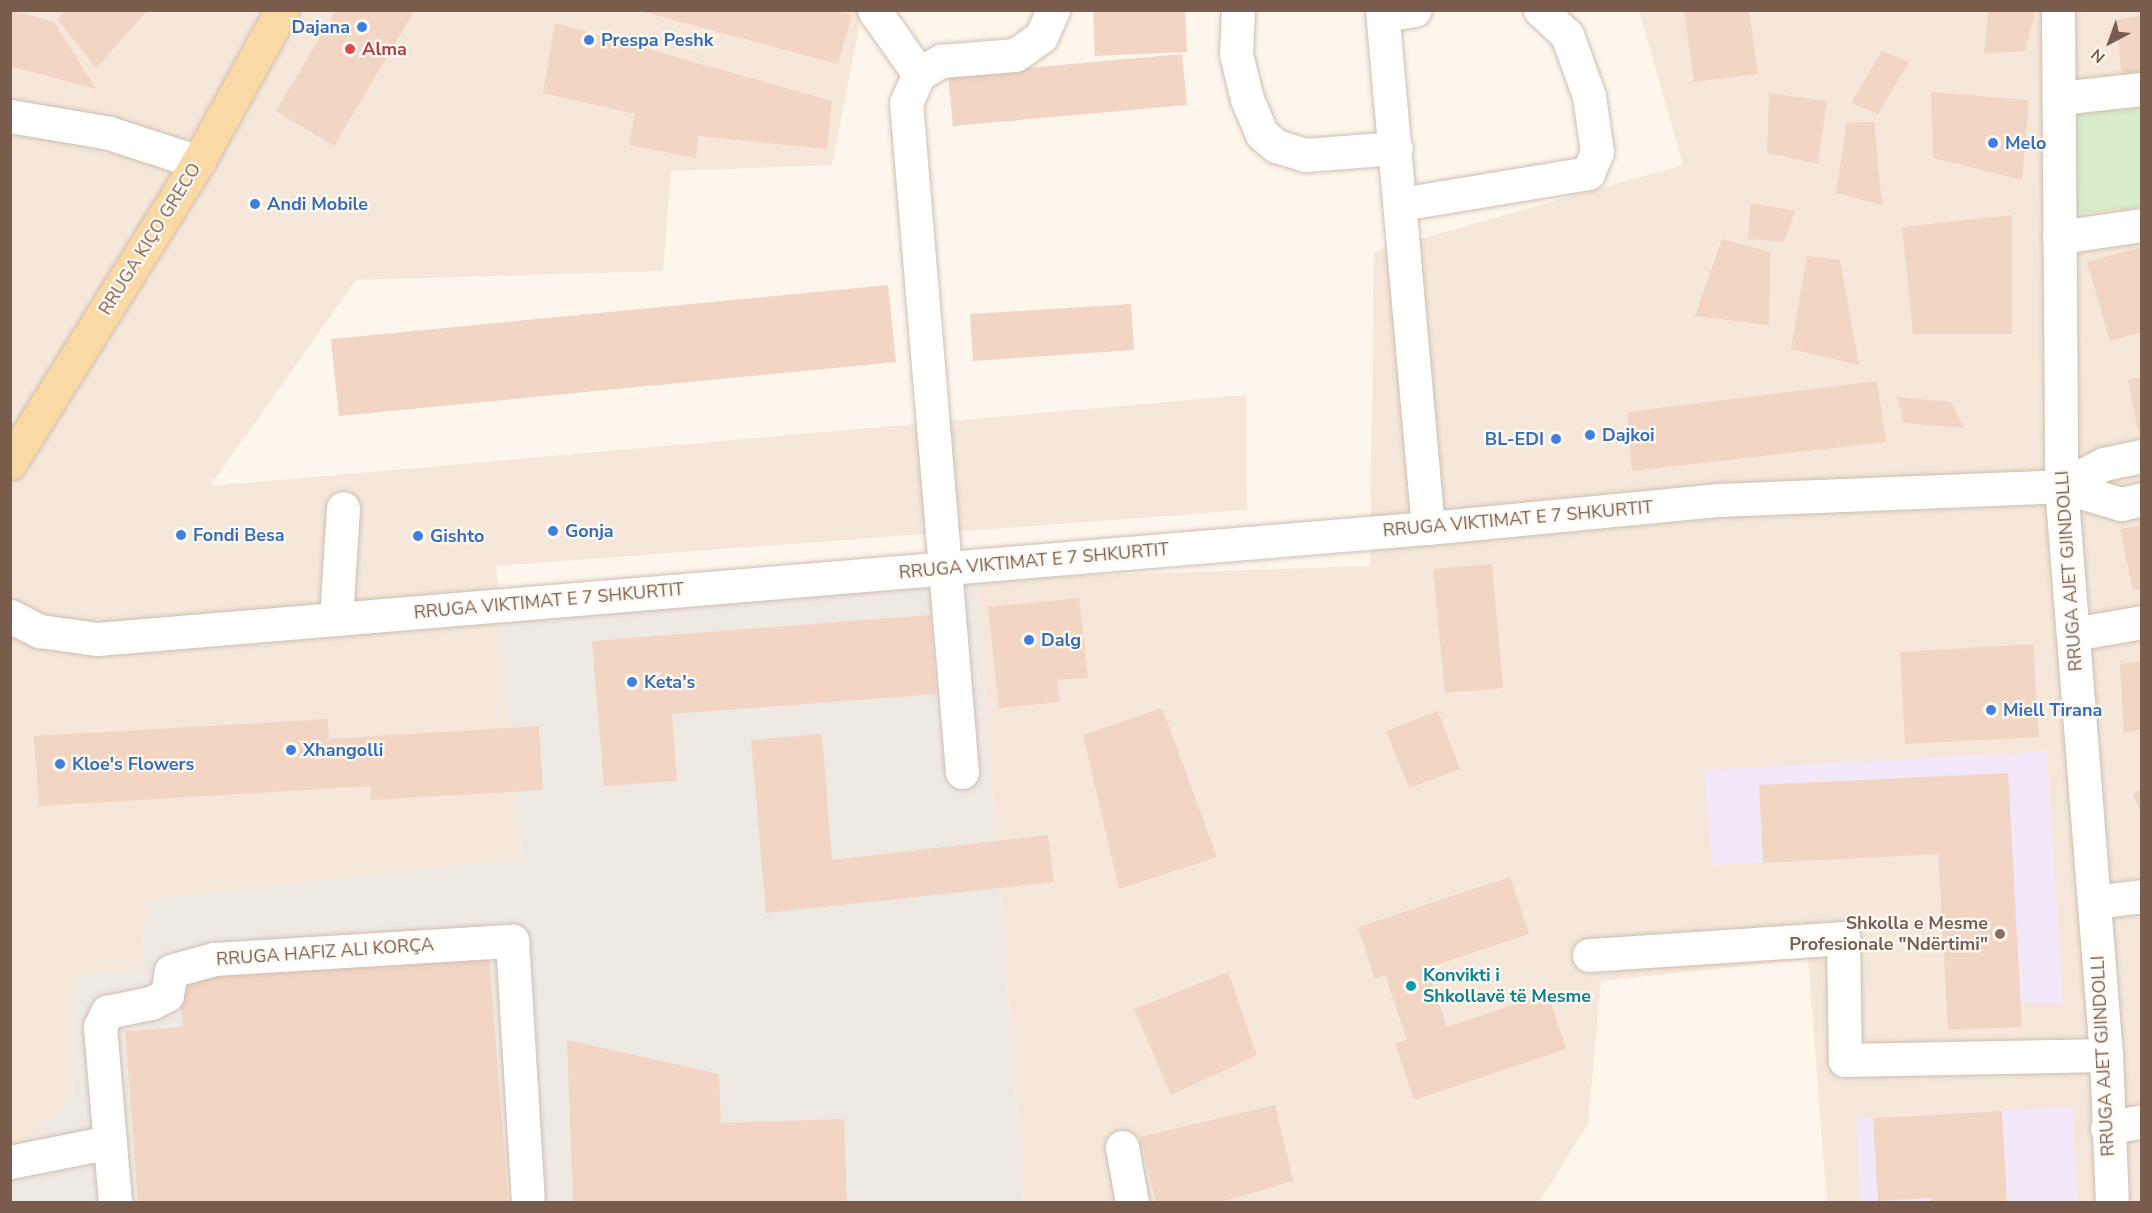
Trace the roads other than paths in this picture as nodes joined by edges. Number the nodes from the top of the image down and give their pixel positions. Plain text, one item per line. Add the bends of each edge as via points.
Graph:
1 (282, 10) edge
2 (874, 10) edge
3 (1053, 10) edge
4 (1238, 10) edge
5 (1415, 10) edge
6 (1540, 10) edge
7 (2058, 10) edge
8 (1382, 13) edge
9 (919, 74) junction
10 (2142, 89) edge
11 (2059, 98) junction
12 (10, 116) edge
13 (1396, 148) junction
14 (198, 162) junction
15 (1401, 204) junction
16 (2142, 225) edge
17 (2060, 237) junction
18 (2142, 456) edge
19 (10, 463) edge
20 (2061, 486) junction
21 (2142, 499) edge
22 (343, 508) dead end
23 (1428, 528) junction
24 (944, 569) junction
25 (10, 616) edge
26 (336, 619) junction
27 (2142, 622) edge
28 (2073, 634) junction
29 (962, 772) dead end
30 (2142, 896) edge
31 (2094, 902) junction
32 (1589, 955) dead end
33 (2106, 1055) junction
34 (2142, 1121) edge
35 (2107, 1128) junction
36 (110, 1142) junction
37 (1122, 1147) dead end
38 (10, 1162) edge
39 (114, 1203) edge
40 (528, 1203) edge
41 (1132, 1203) edge
42 (2112, 1203) edge

1 - 14 main road, RRUGA KIÇO GRECO
2 - 9 street
3 - 9 street via 1041,37 1015,55 941,61
4 - 13 street via 1236,54 1247,99 1262,134 1276,146 1305,155
5 - 8 street
6 - 15 street via 1567,35 1589,96 1597,152 1588,173
7 - 11 street, RRUGA AJET GJINDOLLI
8 - 13 street
9 - 24 street via 906,103
10 - 11 street
11 - 17 street, RRUGA AJET GJINDOLLI
12 - 14 street via 109,133
13 - 15 street
14 - 19 main road, RRUGA KIÇO GRECO
15 - 23 street
16 - 17 street
17 - 20 street, RRUGA AJET GJINDOLLI
18 - 20 street, RRUGA VIKTIMAT E 7 SHKURTIT via 2104,464
20 - 21 street, RRUGA VIKTIMAT E 7 SHKURTIT via 2121,504
20 - 23 street, RRUGA VIKTIMAT E 7 SHKURTIT via 1719,500
20 - 28 street, RRUGA AJET GJINDOLLI
22 - 26 street
23 - 24 street, RRUGA VIKTIMAT E 7 SHKURTIT
24 - 26 street, RRUGA VIKTIMAT E 7 SHKURTIT
24 - 29 street
25 - 26 street, RRUGA VIKTIMAT E 7 SHKURTIT via 40,631 97,639
27 - 28 street
28 - 31 street, RRUGA AJET GJINDOLLI
30 - 31 street
31 - 33 street, RRUGA AJET GJINDOLLI
32 - 33 street via 1843,938 1845,1060
33 - 35 street, RRUGA AJET GJINDOLLI
34 - 35 street
35 - 42 street, RRUGA AJET GJINDOLLI
36 - 38 street
36 - 39 street, RRUGA HAFIZ ALI KORÇA
36 - 40 street, RRUGA HAFIZ ALI KORÇA via 100,1027 107,1012 151,1003 167,995 171,971 214,959 512,941
37 - 41 street

